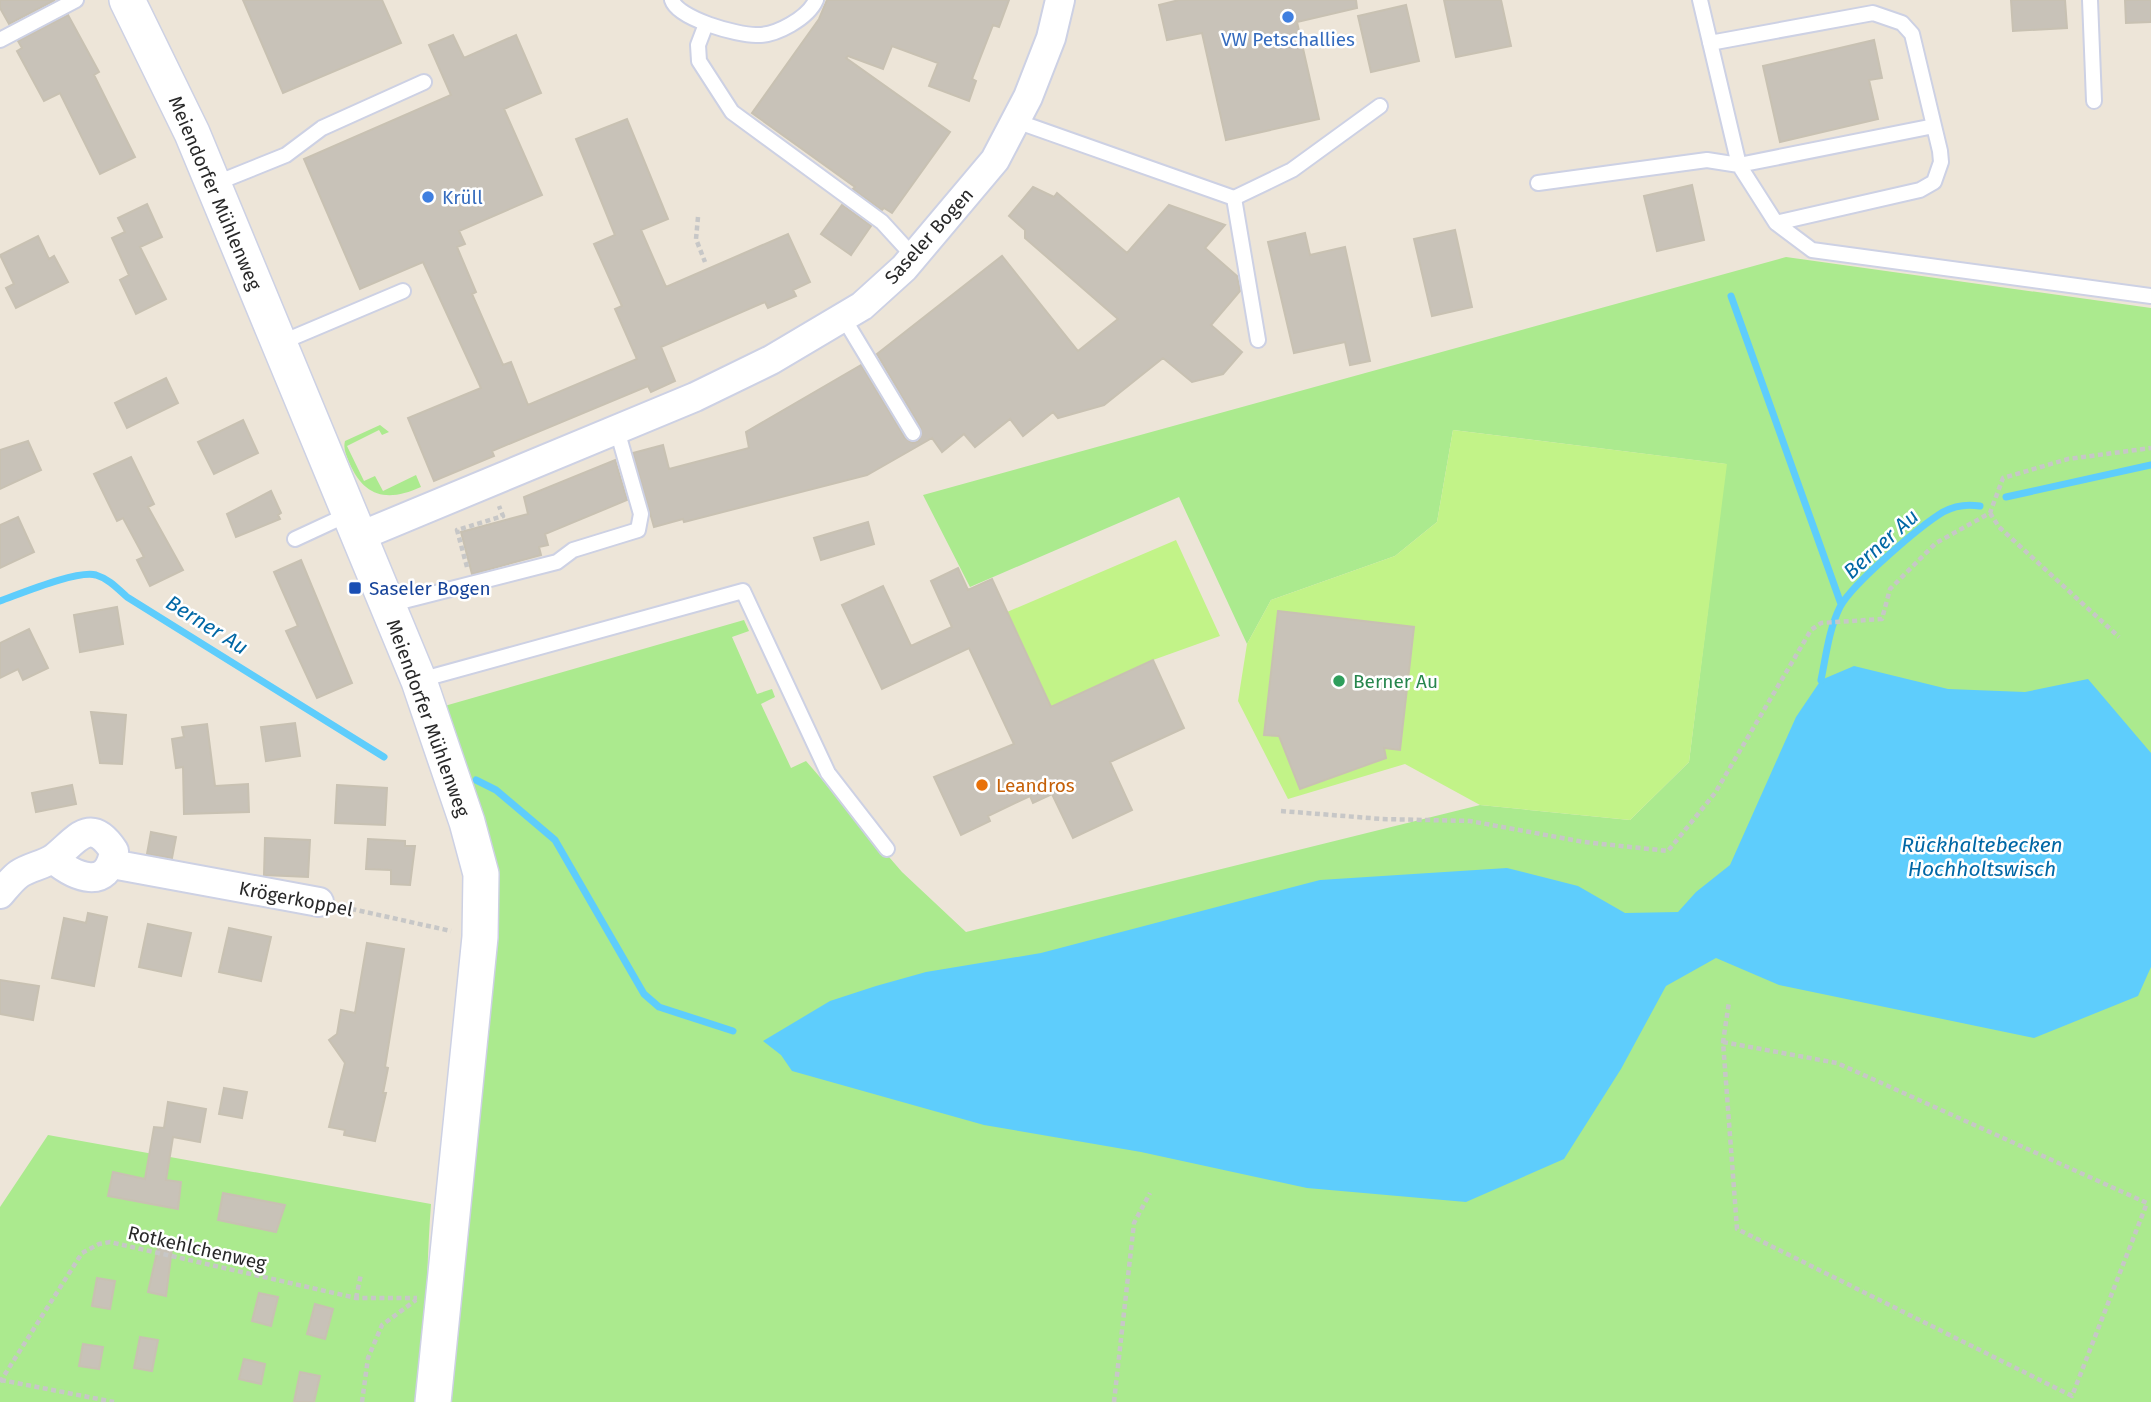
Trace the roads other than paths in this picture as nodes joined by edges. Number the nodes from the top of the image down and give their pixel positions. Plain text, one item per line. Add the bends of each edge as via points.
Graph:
1 (76, 0) edge
2 (127, 0) edge
3 (672, 0) edge
4 (816, 0) edge
5 (1060, 0) edge
6 (1700, 0) edge
7 (2090, 0) edge
8 (706, 24) junction
9 (0, 40) edge
10 (1710, 43) junction
11 (424, 82) dead end
12 (2094, 101) dead end
13 (1380, 106) dead end
14 (1016, 121) junction
15 (1934, 125) junction
16 (1739, 165) junction
17 (1538, 183) dead end
18 (214, 184) junction
19 (1234, 198) junction
20 (1776, 223) junction
21 (914, 257) junction
22 (403, 291) dead end
23 (2151, 296) edge
24 (843, 317) junction
25 (1258, 340) dead end
26 (279, 343) junction
27 (617, 430) junction
28 (913, 433) dead end
29 (354, 525) junction
30 (295, 540) dead end
31 (387, 606) junction
32 (419, 681) junction
33 (887, 849) dead end
34 (53, 859) junction
35 (112, 864) junction
36 (0, 894) edge
37 (318, 902) road end
38 (433, 1402) edge

1 - 9 lane
2 - 18 street, Meiendorfer Mühlenweg
3 - 8 lane via 681,13
4 - 8 lane via 809,12 771,33 757,35
5 - 14 street, Saseler Bogen via 1051,38
6 - 10 lane
7 - 12 lane
8 - 21 lane via 698,45 699,61 732,112 882,222
10 - 15 lane via 1858,14 1886,15 1912,34
10 - 16 lane
11 - 18 lane via 322,128 286,155
13 - 19 lane via 1292,170
14 - 19 lane
14 - 21 street, Saseler Bogen via 995,160
15 - 16 lane
15 - 20 lane via 1941,162 1934,182 1920,190
16 - 17 lane via 1707,160
16 - 20 lane
18 - 26 street, Meiendorfer Mühlenweg
19 - 25 lane
20 - 23 lane via 1812,250
21 - 24 street, Saseler Bogen via 862,306
22 - 26 lane
24 - 27 street, Saseler Bogen via 771,360
24 - 28 lane
26 - 29 street, Meiendorfer Mühlenweg
27 - 29 street, Saseler Bogen via 491,483
27 - 31 lane via 641,514 638,530 573,550 557,562
29 - 30 lane
29 - 31 street, Meiendorfer Mühlenweg
31 - 32 street, Meiendorfer Mühlenweg
32 - 33 lane via 743,591 828,773
32 - 38 street, Meiendorfer Mühlenweg via 481,874 480,937 431,1292
34 - 35 street via 87,878 103,874
34 - 35 street via 75,836 95,833 107,839 114,851
34 - 36 street via 19,874
35 - 37 street, Krögerkoppel

